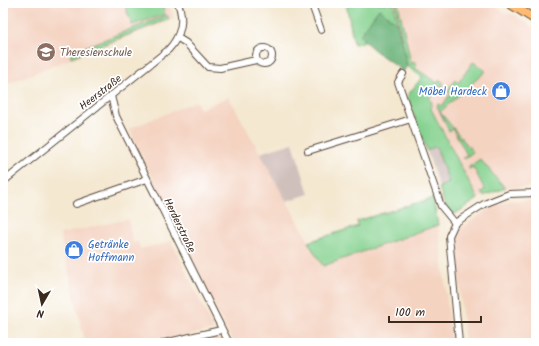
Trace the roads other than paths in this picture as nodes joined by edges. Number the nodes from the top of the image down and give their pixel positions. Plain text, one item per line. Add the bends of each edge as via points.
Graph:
1 (178, 3) edge
2 (308, 3) edge
3 (509, 3) edge
4 (536, 20) edge
5 (321, 30) dead end
6 (178, 38) junction
7 (256, 60) dead end
8 (403, 74) dead end
9 (111, 96) junction
10 (104, 102) junction
11 (116, 116) junction
12 (411, 119) junction
13 (308, 151) dead end
14 (147, 179) junction
15 (3, 182) edge
16 (536, 193) edge
17 (76, 204) dead end
18 (455, 222) junction
19 (221, 330) junction
20 (164, 343) edge
21 (229, 343) edge
22 (459, 343) edge

1 - 6 street via 182,24
2 - 5 street via 312,5
3 - 4 main road
6 - 7 street via 208,67 220,68
6 - 9 street, Heerstraße via 168,50
8 - 12 street via 398,82
9 - 10 street, Heerstraße
9 - 11 street, Herderstraße
10 - 11 street, Herderstraße
10 - 15 street, Heerstraße
11 - 14 street, Herderstraße
12 - 13 street
12 - 18 street via 441,206
14 - 17 street
14 - 19 street, Herderstraße
16 - 18 street via 509,194 484,204
18 - 22 street via 449,236
19 - 20 street
19 - 21 street, Herderstraße

